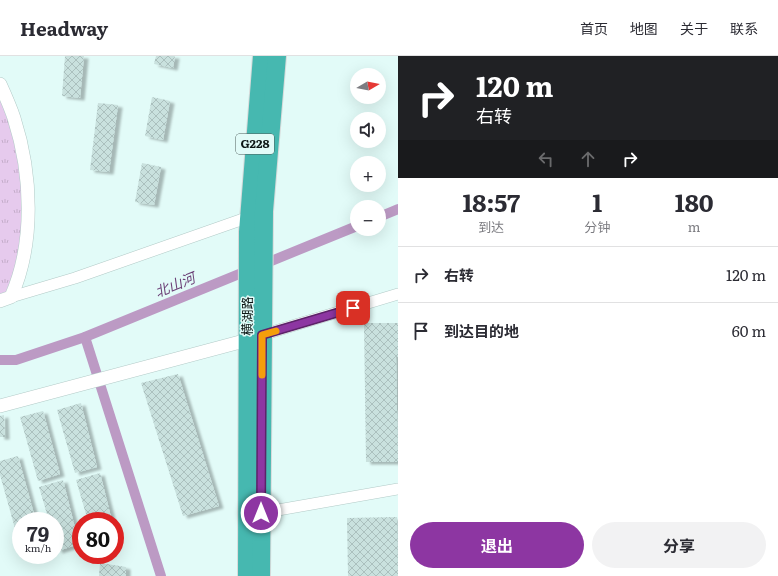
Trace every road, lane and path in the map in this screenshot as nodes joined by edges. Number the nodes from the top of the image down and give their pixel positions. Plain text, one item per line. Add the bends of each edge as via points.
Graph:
1 (262, 56) edge
2 (277, 56) edge
3 (0, 84) edge
4 (254, 220) junction
5 (398, 294) edge
6 (6, 299) edge
7 (255, 314) junction
8 (254, 338) junction
9 (0, 406) edge
10 (398, 489) edge
11 (261, 513) junction
12 (247, 576) edge
13 (261, 576) edge

1 - 4 highway, 横湖路 / G228
2 - 4 highway, 横湖路 / G228
3 - 6 street via 14,118 24,159 28,200 26,242 19,280
4 - 6 street
4 - 7 highway, 横湖路 / G228
4 - 7 highway, 横湖路 / G228
5 - 8 street
7 - 8 highway, 横湖路 / G228
8 - 9 street
8 - 11 highway, 横湖路 / G228
8 - 12 highway, 横湖路 / G228
10 - 11 street
11 - 13 highway, 横湖路 / G228

